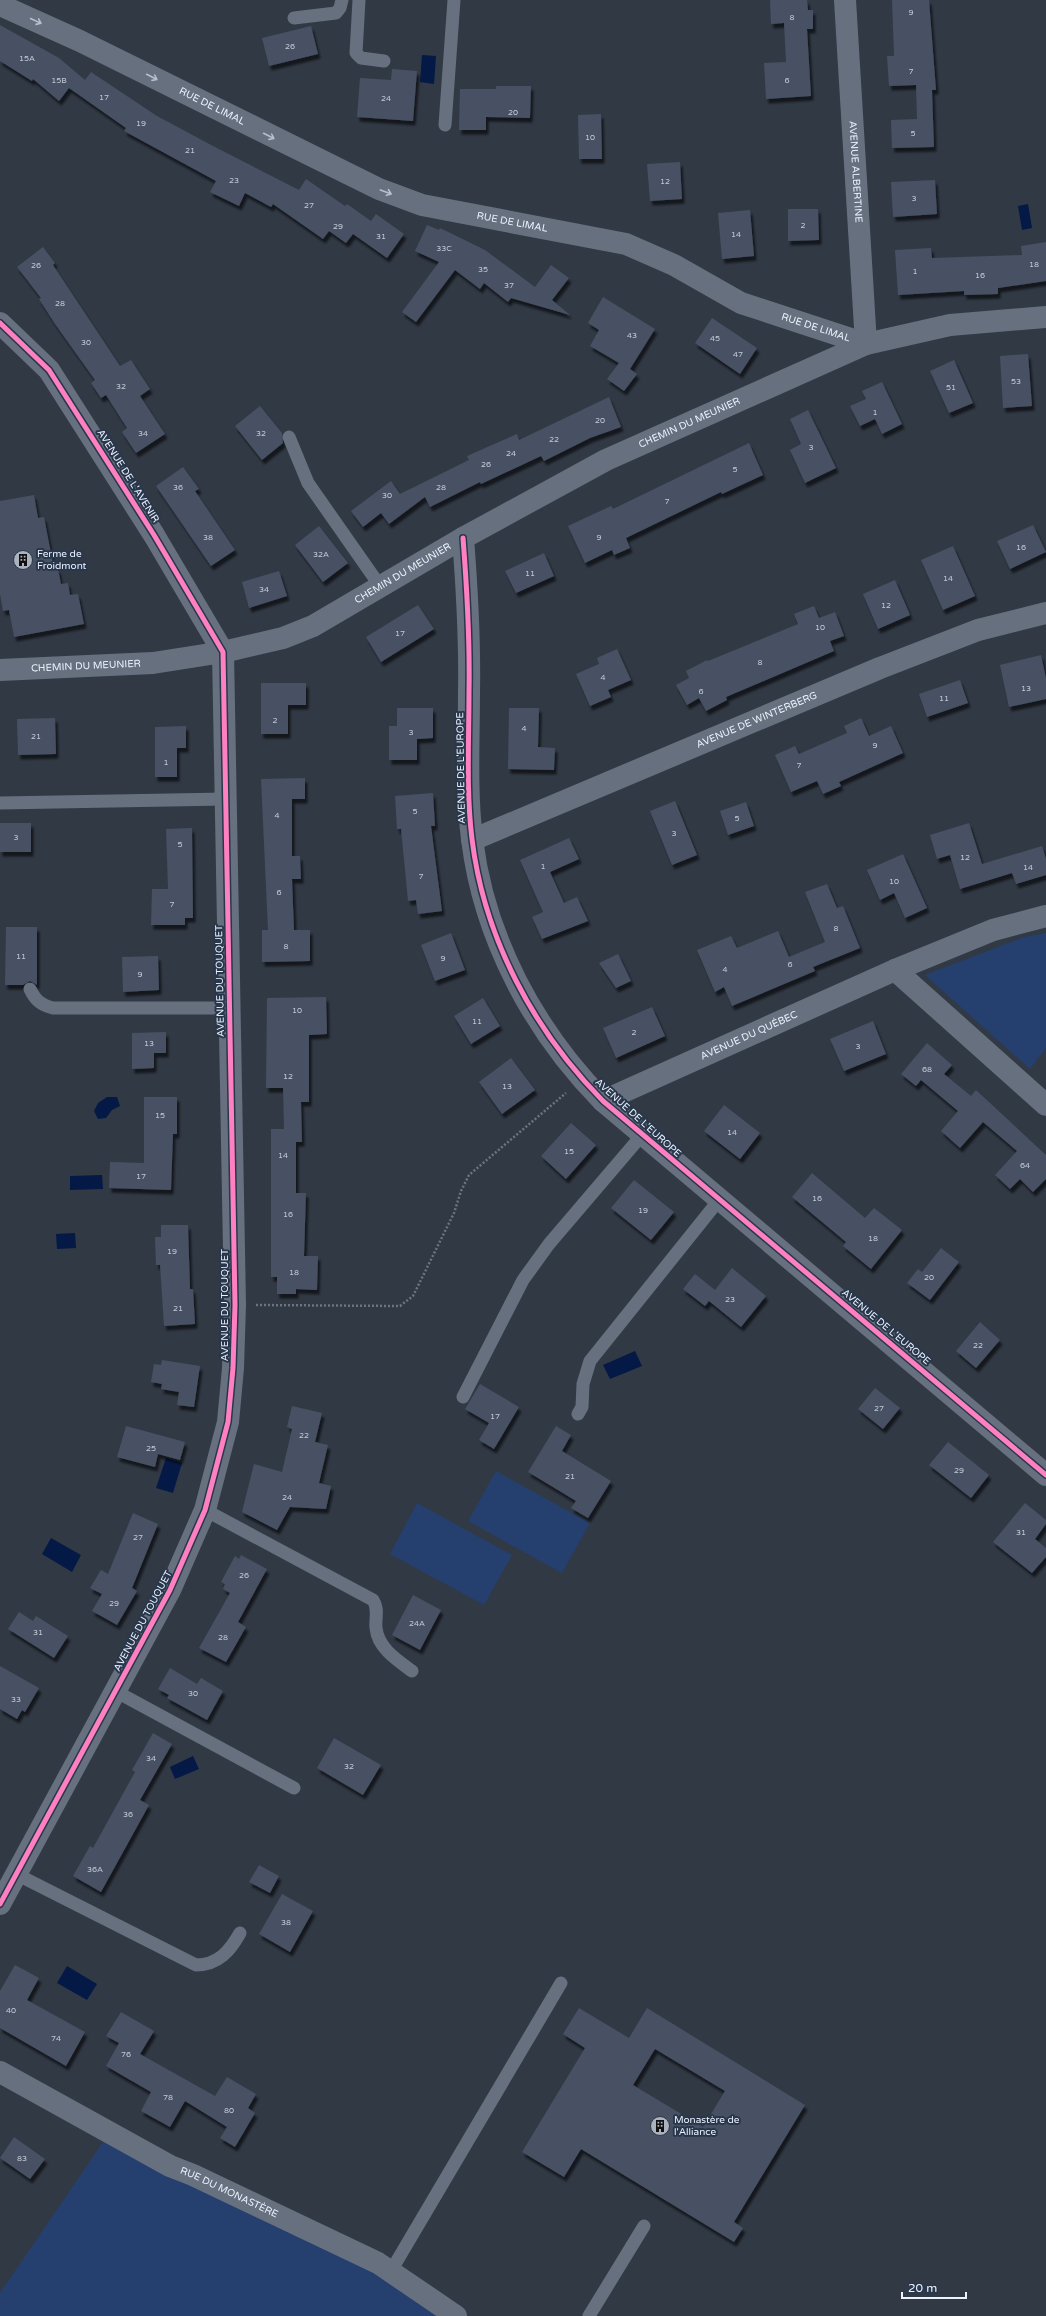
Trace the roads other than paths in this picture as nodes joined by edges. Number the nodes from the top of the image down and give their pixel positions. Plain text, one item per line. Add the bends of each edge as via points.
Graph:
1 (342, 0) edge
2 (359, 0) edge
3 (454, 0) edge
4 (845, 0) edge
5 (0, 5) edge
6 (294, 18) dead end
7 (384, 61) dead end
8 (445, 125) dead end
9 (1046, 317) edge
10 (0, 323) edge
11 (866, 344) junction
12 (289, 437) dead end
13 (463, 538) junction
14 (380, 586) junction
15 (1046, 613) edge
16 (223, 652) junction
17 (0, 670) edge
18 (226, 799) junction
19 (0, 803) edge
20 (472, 840) junction
21 (1046, 916) edge
22 (895, 970) junction
23 (30, 989) dead end
24 (229, 1008) junction
25 (603, 1101) junction
26 (1046, 1105) edge
27 (642, 1135) junction
28 (719, 1200) junction
29 (463, 1396) dead end
30 (578, 1414) dead end
31 (1046, 1475) edge
32 (205, 1510) junction
33 (412, 1671) dead end
34 (115, 1691) junction
35 (294, 1788) dead end
36 (16, 1874) junction
37 (0, 1904) edge
38 (240, 1933) dead end
39 (561, 1983) dead end
40 (0, 2072) edge
41 (644, 2226) dead end
42 (391, 2271) junction
43 (456, 2316) edge
44 (589, 2316) edge

1 - 6 lane via 336,12
2 - 7 lane via 356,53 361,58
3 - 8 lane
4 - 11 street, AVENUE ALBERTINE
5 -> 11 street, RUE DE LIMAL via 80,41 379,189 422,205 626,244 674,265 741,303
9 - 11 street via 950,325
10 - 16 street, AVENUE DE L'AVENIR via 49,370 154,535
11 - 13 street, CHEMIN DU MEUNIER via 606,460
12 - 14 lane via 308,484
13 - 14 street, CHEMIN DU MEUNIER
13 - 20 street, AVENUE DE L'EUROPE via 468,614 468,791
14 - 16 street, CHEMIN DU MEUNIER via 313,626 283,638
15 - 20 street, AVENUE DE WINTERBERG via 978,630 880,668
16 - 17 street, CHEMIN DU MEUNIER via 153,663
16 - 18 street, AVENUE DU TOUQUET
18 - 19 lane
18 - 24 street, AVENUE DU TOUQUET
20 - 25 street, AVENUE DE L'EUROPE via 484,900 505,961 539,1021 582,1079
21 - 22 street, AVENUE DU QUÉBEC via 992,930
22 - 25 street, AVENUE DU QUÉBEC
22 - 26 street
23 - 24 lane via 40,1003 53,1008
24 - 32 street, AVENUE DU TOUQUET via 235,1305 233,1368 228,1422
25 - 27 street, AVENUE DE L'EUROPE
27 - 28 street, AVENUE DE L'EUROPE
27 - 29 lane via 554,1238 523,1280
28 - 30 lane via 590,1361 583,1384 582,1407
28 - 31 street, AVENUE DE L'EUROPE
32 - 33 lane via 373,1600 376,1605 376,1628 385,1650
32 - 34 street, AVENUE DU TOUQUET via 170,1590
34 - 35 lane
34 - 36 street, AVENUE DU TOUQUET
36 - 37 street, AVENUE DU TOUQUET
36 - 38 lane via 196,1965 214,1962 220,1958 229,1950
39 - 42 lane
40 - 42 street, RUE DU MONASTÈRE via 170,2166
41 - 44 lane
42 - 43 street, RUE DU MONASTÈRE

